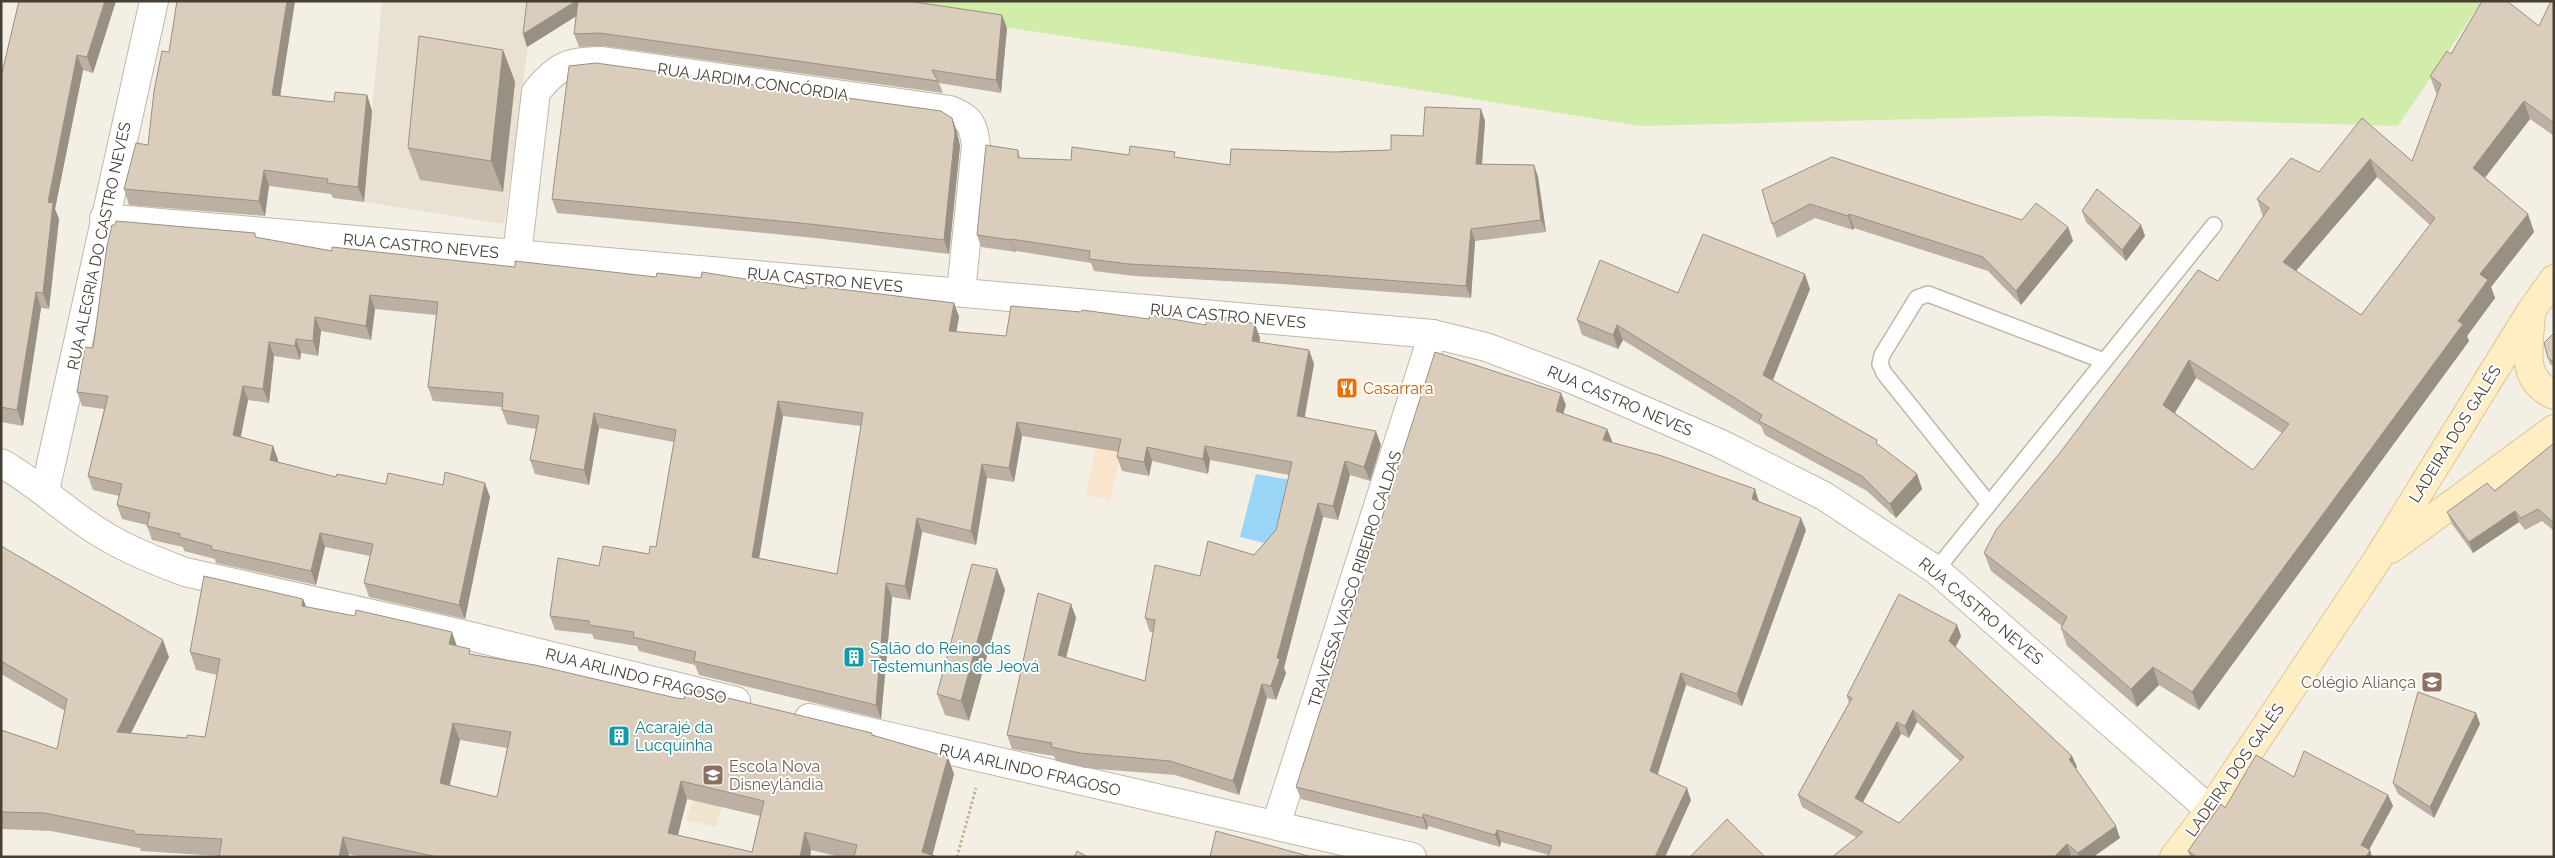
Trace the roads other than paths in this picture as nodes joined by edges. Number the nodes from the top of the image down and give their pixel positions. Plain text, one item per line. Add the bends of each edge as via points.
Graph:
1 (154, 1) edge
2 (104, 218) junction
3 (2214, 225) dead end
4 (517, 255) junction
5 (2554, 278) edge
6 (961, 292) junction
7 (2532, 311) junction
8 (1433, 334) junction
9 (2104, 361) junction
10 (2554, 395) edge
11 (2554, 429) edge
12 (1, 463) edge
13 (45, 491) junction
14 (1989, 504) junction
15 (2380, 557) junction
16 (1936, 570) junction
17 (757, 706) edge
18 (786, 713) edge
19 (2210, 810) junction
20 (1276, 825) junction
21 (1412, 857) edge
22 (2174, 857) edge

1 - 2 street, RUA ALEGRIA DO CASTRO NEVES
2 - 4 street, RUA CASTRO NEVES
2 - 13 street, RUA ALEGRIA DO CASTRO NEVES
3 - 9 lane
4 - 6 street, RUA CASTRO NEVES
4 - 6 street, RUA JARDIM CONCÓRDIA via 536,92 553,71 578,61 602,60 950,110 966,116 974,129 976,146
5 - 7 main road, LADEIRA DOS GALÉS
6 - 8 street, RUA CASTRO NEVES
7 - 10 main road via 2529,372 2541,388
7 - 15 main road, LADEIRA DOS GALÉS
8 - 16 street, RUA CASTRO NEVES via 1486,348 1574,380 1719,443 1824,496
8 - 20 street, TRAVESSA VASCO RIBEIRO CALDAS
9 - 14 lane
9 - 14 lane via 1928,294 1916,298 1880,364 1884,374
11 - 15 main road, LADEIRA DOS GALÉS
12 - 13 street, RUA ARLINDO FRAGOSO
13 - 17 street, RUA ARLINDO FRAGOSO via 100,533 143,556 186,572 467,635
14 - 16 lane
15 - 19 main road, LADEIRA DOS GALÉS
16 - 19 street, RUA CASTRO NEVES
18 - 20 street, RUA ARLINDO FRAGOSO
19 - 22 main road, LADEIRA DOS GALÉS
20 - 21 street, RUA ARLINDO FRAGOSO

